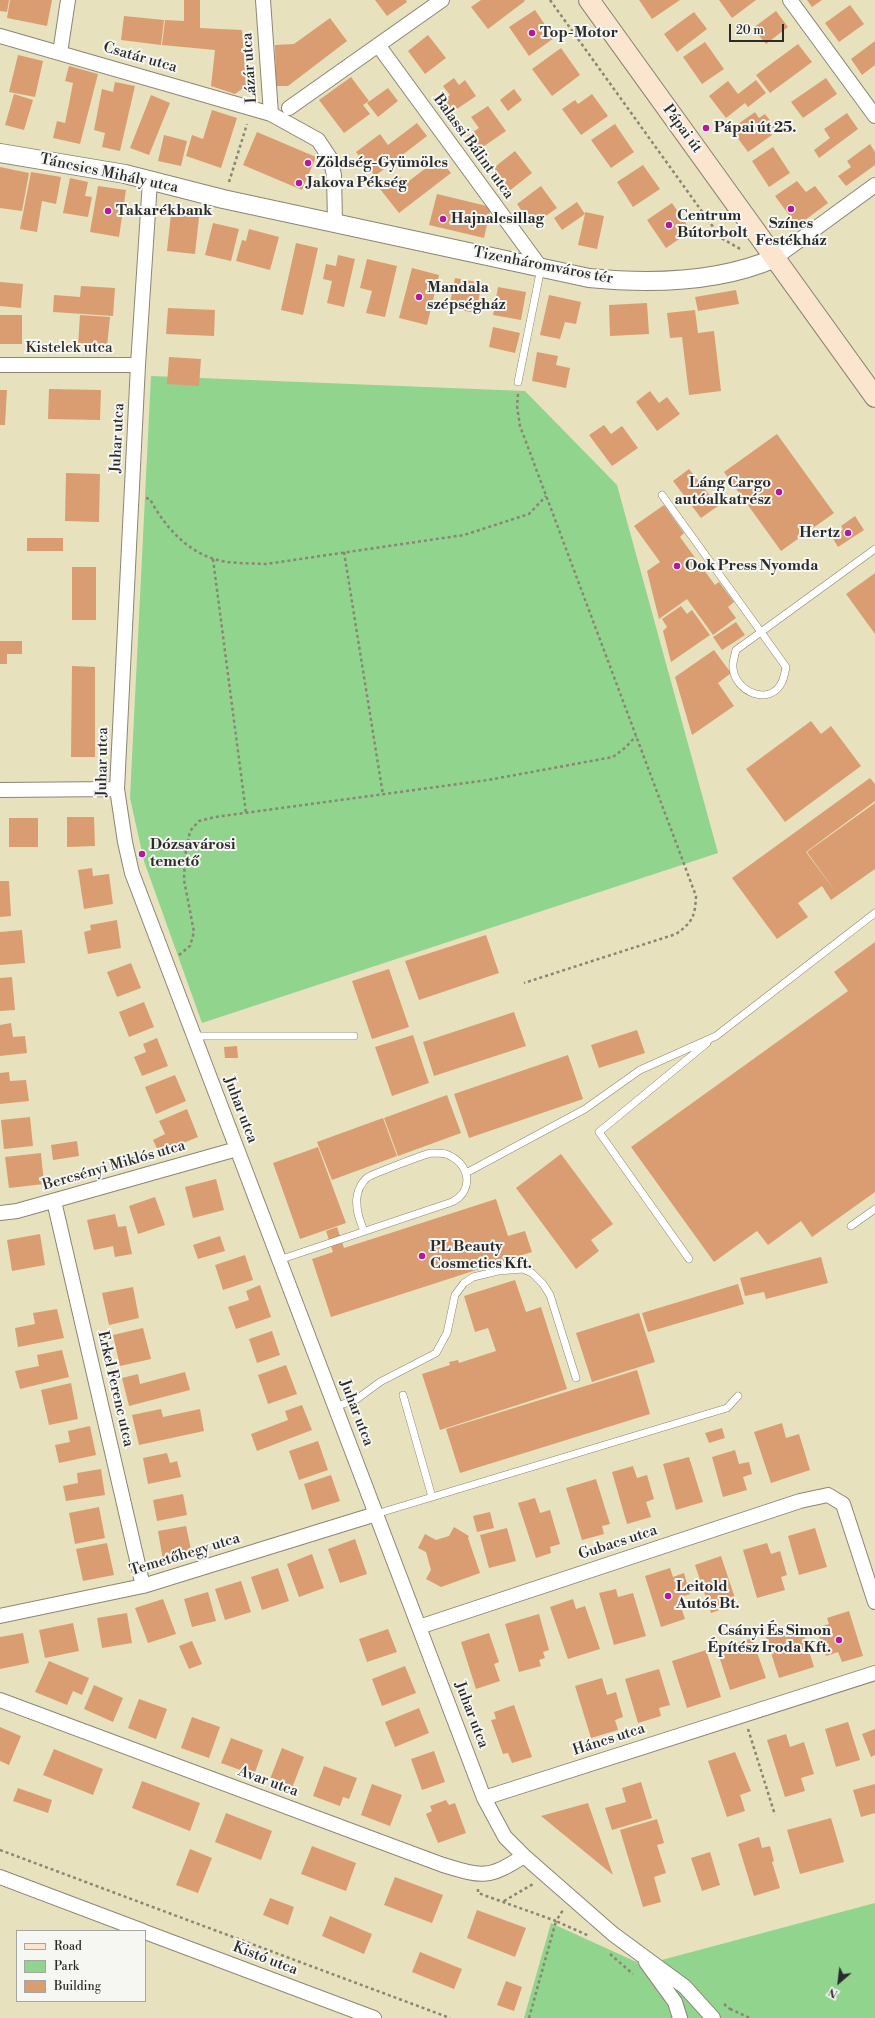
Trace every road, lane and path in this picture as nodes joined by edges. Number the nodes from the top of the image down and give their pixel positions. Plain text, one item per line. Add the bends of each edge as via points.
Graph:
1 (68, 0) edge
2 (263, 0) edge
3 (442, 0) edge
4 (550, 0) edge
5 (589, 0) edge
6 (790, 0) edge
7 (0, 36) edge
8 (378, 45) junction
9 (60, 53) junction
10 (252, 108) junction
11 (289, 108) dead end
12 (270, 114) junction
13 (875, 116) edge
14 (0, 153) edge
15 (150, 181) junction
16 (875, 185) edge
17 (223, 199) junction
18 (335, 222) junction
19 (770, 260) junction
20 (541, 268) junction
21 (0, 365) edge
22 (138, 365) junction
23 (518, 382) joint
24 (875, 397) edge
25 (662, 495) dead end
26 (132, 496) junction
27 (546, 496) junction
28 (875, 549) edge
29 (344, 552) junction
30 (214, 559) junction
31 (761, 632) junction
32 (636, 736) junction
33 (117, 789) junction
34 (0, 790) edge
35 (383, 794) junction
36 (246, 813) junction
37 (875, 913) edge
38 (165, 960) junction
39 (524, 983) dead end
40 (194, 1036) junction
41 (354, 1036) dead end
42 (716, 1036) junction
43 (237, 1149) junction
44 (466, 1173) junction
45 (54, 1201) junction
46 (875, 1209) edge
47 (0, 1213) edge
48 (851, 1226) dead end
49 (364, 1231) junction
50 (689, 1259) dead end
51 (279, 1260) junction
52 (576, 1378) dead end
53 (403, 1395) dead end
54 (738, 1396) dead end
55 (335, 1407) junction
56 (432, 1497) junction
57 (376, 1514) junction
58 (143, 1586) junction
59 (875, 1602) edge
60 (0, 1616) edge
61 (419, 1627) junction
62 (875, 1673) edge
63 (0, 1700) edge
64 (744, 1715) junction
65 (484, 1798) junction
66 (774, 1815) dead end
67 (0, 1850) edge
68 (524, 1856) junction
69 (476, 1875) junction
70 (546, 1875) junction
71 (0, 1877) edge
72 (0, 1883) edge
73 (19, 1884) junction
74 (570, 1898) junction
75 (504, 1901) junction
76 (556, 1921) junction
77 (141, 1930) edge
78 (146, 1932) edge
79 (592, 1938) dead end
80 (607, 1951) dead end
81 (641, 1956) junction
82 (636, 1976) dead end
83 (374, 2018) edge
84 (450, 2018) edge
85 (529, 2018) edge
86 (680, 2018) edge
87 (713, 2018) edge

1 - 9 street
2 - 12 street, Lázár utca
3 - 8 street
4 - 19 path via 721,238
5 - 19 main road, Pápai út
6 - 13 street
7 - 9 street, Csatár utca
8 - 11 street
8 - 20 street, Balassi Bálint utca
9 - 10 street, Csatár utca
10 - 12 street, Csatár utca
10 - 17 path
12 - 18 street, Lázár utca via 318,140 330,158 334,175
14 - 15 street, Táncsics Mihály utca via 125,174
15 - 17 street, Táncsics Mihály utca
15 - 22 street, Juhar utca
16 - 19 street
17 - 18 street, Táncsics Mihály utca
18 - 20 street, Tizenháromváros tér
19 - 20 street, Tizenháromváros tér via 742,269 671,281 637,282 589,278
19 - 24 main road, Pápai út
20 - 23 lane
21 - 22 street, Kistelek utca
22 - 26 street, Juhar utca
23 - 27 path via 516,406 520,426
25 - 31 lane
26 - 30 path via 150,499 171,530 190,547
26 - 33 street, Juhar utca
27 - 29 path via 529,514 464,535
27 - 32 path
28 - 31 lane
29 - 30 path via 266,564
29 - 35 path
30 - 36 path
31 - 31 lane via 736,650 732,668 740,686 757,696 771,693 782,683 786,667
32 - 35 path via 613,757 488,780
32 - 39 path via 696,896 695,912 689,925 676,934
33 - 34 street
33 - 38 street, Juhar utca via 132,873
35 - 36 path
36 - 38 path via 198,821 190,831 184,880 194,932 190,946
37 - 42 lane
38 - 40 street, Juhar utca
40 - 41 lane
40 - 43 street, Juhar utca
42 - 44 lane via 640,1070 585,1109
42 - 50 lane via 599,1132
43 - 45 street, Bercsényi Miklós utca
43 - 51 street, Juhar utca
44 - 49 lane via 467,1186 459,1198
44 - 49 lane via 458,1162 446,1154 430,1153 368,1177 357,1196 358,1213
45 - 47 street, Bercsényi Miklós utca
45 - 58 street, Erkel Ferenc utca
46 - 48 lane
49 - 51 lane
51 - 55 street, Juhar utca
52 - 55 lane via 550,1295 532,1273 523,1269 511,1269 474,1277 464,1283 455,1295 448,1333 436,1353 380,1382 357,1399
53 - 56 lane
54 - 56 lane via 727,1408
55 - 57 street, Juhar utca
56 - 57 lane
57 - 58 street, Temetőhegy utca
57 - 61 street, Juhar utca
58 - 60 street, Temetőhegy utca
59 - 61 street, Gubacs utca via 843,1504 828,1495 800,1501
61 - 65 street, Juhar utca
62 - 64 street, Háncs utca
63 - 69 street, Avar utca
64 - 65 street, Háncs utca
64 - 66 path
65 - 68 street, Juhar utca via 505,1837
67 - 84 path
68 - 69 street via 496,1871
68 - 70 street, Juhar utca
69 - 75 path via 478,1893
70 - 74 street, Juhar utca
70 - 75 path
71 - 73 street, Kistó utca
72 - 73 lane
73 - 77 street, Kistó utca
74 - 76 path
74 - 81 street, Juhar utca
75 - 76 path
76 - 79 path
76 - 85 path
78 - 83 street, Kistó utca
80 - 82 path
81 - 86 street, Juhar utca via 675,2002
81 - 87 street, Juhar utca via 685,1988

